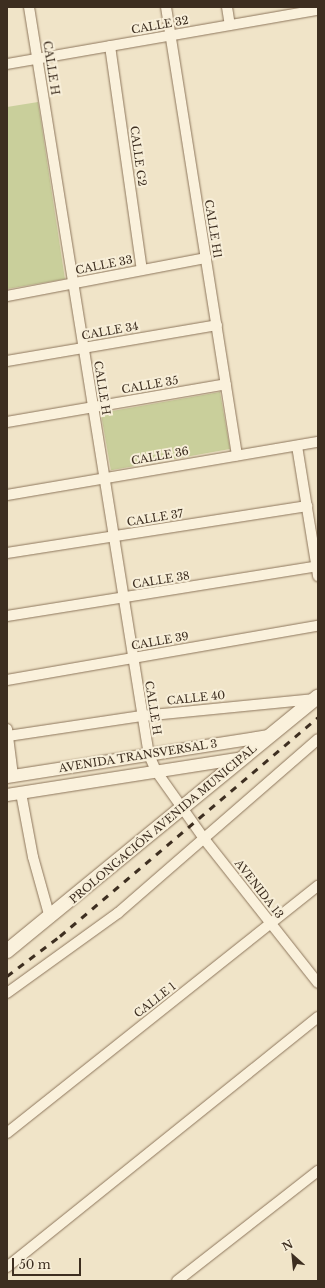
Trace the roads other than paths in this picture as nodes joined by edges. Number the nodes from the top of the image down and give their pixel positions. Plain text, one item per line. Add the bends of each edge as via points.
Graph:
1 (29, 7) edge
2 (166, 7) edge
3 (227, 7) edge
4 (318, 10) edge
5 (293, 11) edge
6 (230, 25) junction
7 (169, 36) junction
8 (110, 46) junction
9 (37, 58) junction
10 (7, 64) edge
11 (206, 258) junction
12 (142, 270) junction
13 (73, 284) junction
14 (7, 296) edge
15 (217, 325) junction
16 (84, 348) junction
17 (7, 361) edge
18 (226, 384) junction
19 (93, 407) junction
20 (7, 422) edge
21 (318, 442) edge
22 (297, 446) junction
23 (237, 455) junction
24 (104, 478) junction
25 (7, 495) edge
26 (307, 506) junction
27 (114, 537) junction
28 (7, 552) edge
29 (317, 569) edge
30 (124, 598) junction
31 (7, 616) edge
32 (318, 626) edge
33 (133, 658) junction
34 (7, 680) edge
35 (317, 698) edge
36 (142, 716) junction
37 (8, 733) edge
38 (269, 736) junction
39 (318, 739) edge
40 (149, 755) junction
41 (242, 758) junction
42 (156, 772) junction
43 (10, 777) edge
44 (21, 793) junction
45 (7, 795) edge
46 (183, 809) junction
47 (205, 840) junction
48 (318, 886) edge
49 (50, 918) junction
50 (271, 924) junction
51 (7, 951) edge
52 (318, 983) edge
53 (7, 993) edge
54 (318, 1018) edge
55 (7, 1133) edge
56 (318, 1172) edge
57 (7, 1268) edge
58 (177, 1281) edge

1 - 9 street, CALLE H
2 - 7 street, CALLE H1
3 - 6 street
4 - 5 street, CALLE 32
5 - 6 street, CALLE 32
6 - 7 street, CALLE 32
7 - 8 street, CALLE 32
7 - 11 street, CALLE H1
8 - 9 street, CALLE 32
8 - 12 street, CALLE G2
9 - 10 street, CALLE 32
9 - 13 street, CALLE H
11 - 12 street, CALLE 33
11 - 15 street, CALLE H1
12 - 13 street, CALLE 33
13 - 14 street, CALLE 33
13 - 16 street, CALLE H
15 - 16 street, CALLE 34
15 - 18 street, CALLE H1
16 - 17 street, CALLE 34
16 - 19 street, CALLE H
18 - 19 street, CALLE 35
18 - 23 street, CALLE H1
19 - 20 street, CALLE 35
19 - 24 street, CALLE H
21 - 22 street, CALLE 36
22 - 23 street, CALLE 36
22 - 26 street
23 - 24 street, CALLE 36
24 - 25 street, CALLE 36
24 - 27 street, CALLE H
26 - 27 street, CALLE 37
26 - 29 street
27 - 28 street, CALLE 37
27 - 30 street, CALLE H
29 - 30 street, CALLE 38
30 - 31 street, CALLE 38
30 - 33 street, CALLE H
32 - 33 street, CALLE 39
33 - 34 street, CALLE 39
33 - 36 street, CALLE H
35 - 36 street, CALLE 40
35 - 38 main road, PROLONGACIÓN AVENIDA MUNICIPAL
36 - 37 street, CALLE 40
36 - 40 street, CALLE H
37 - 43 street
38 - 40 street, AVENIDA TRANSVERSAL 3
38 - 41 main road, PROLONGACIÓN AVENIDA MUNICIPAL
39 - 47 street
40 - 42 street, CALLE H
40 - 43 street, AVENIDA TRANSVERSAL 3
41 - 42 street, AVENIDA TRANSVERSAL 3
41 - 46 main road, PROLONGACIÓN AVENIDA MUNICIPAL
42 - 44 street, AVENIDA TRANSVERSAL 3
42 - 46 street, CALLE H
44 - 45 street, AVENIDA TRANSVERSAL 3
44 - 49 street via 33,857
46 - 47 street, AVENIDA 13
46 - 49 main road, PROLONGACIÓN AVENIDA MUNICIPAL
47 - 50 street, AVENIDA 13
47 - 53 street via 118,913
48 - 50 street, CALLE 1
49 - 51 main road, PROLONGACIÓN AVENIDA MUNICIPAL
50 - 52 street, AVENIDA 13
50 - 55 street, CALLE 1
54 - 57 street
56 - 58 street

